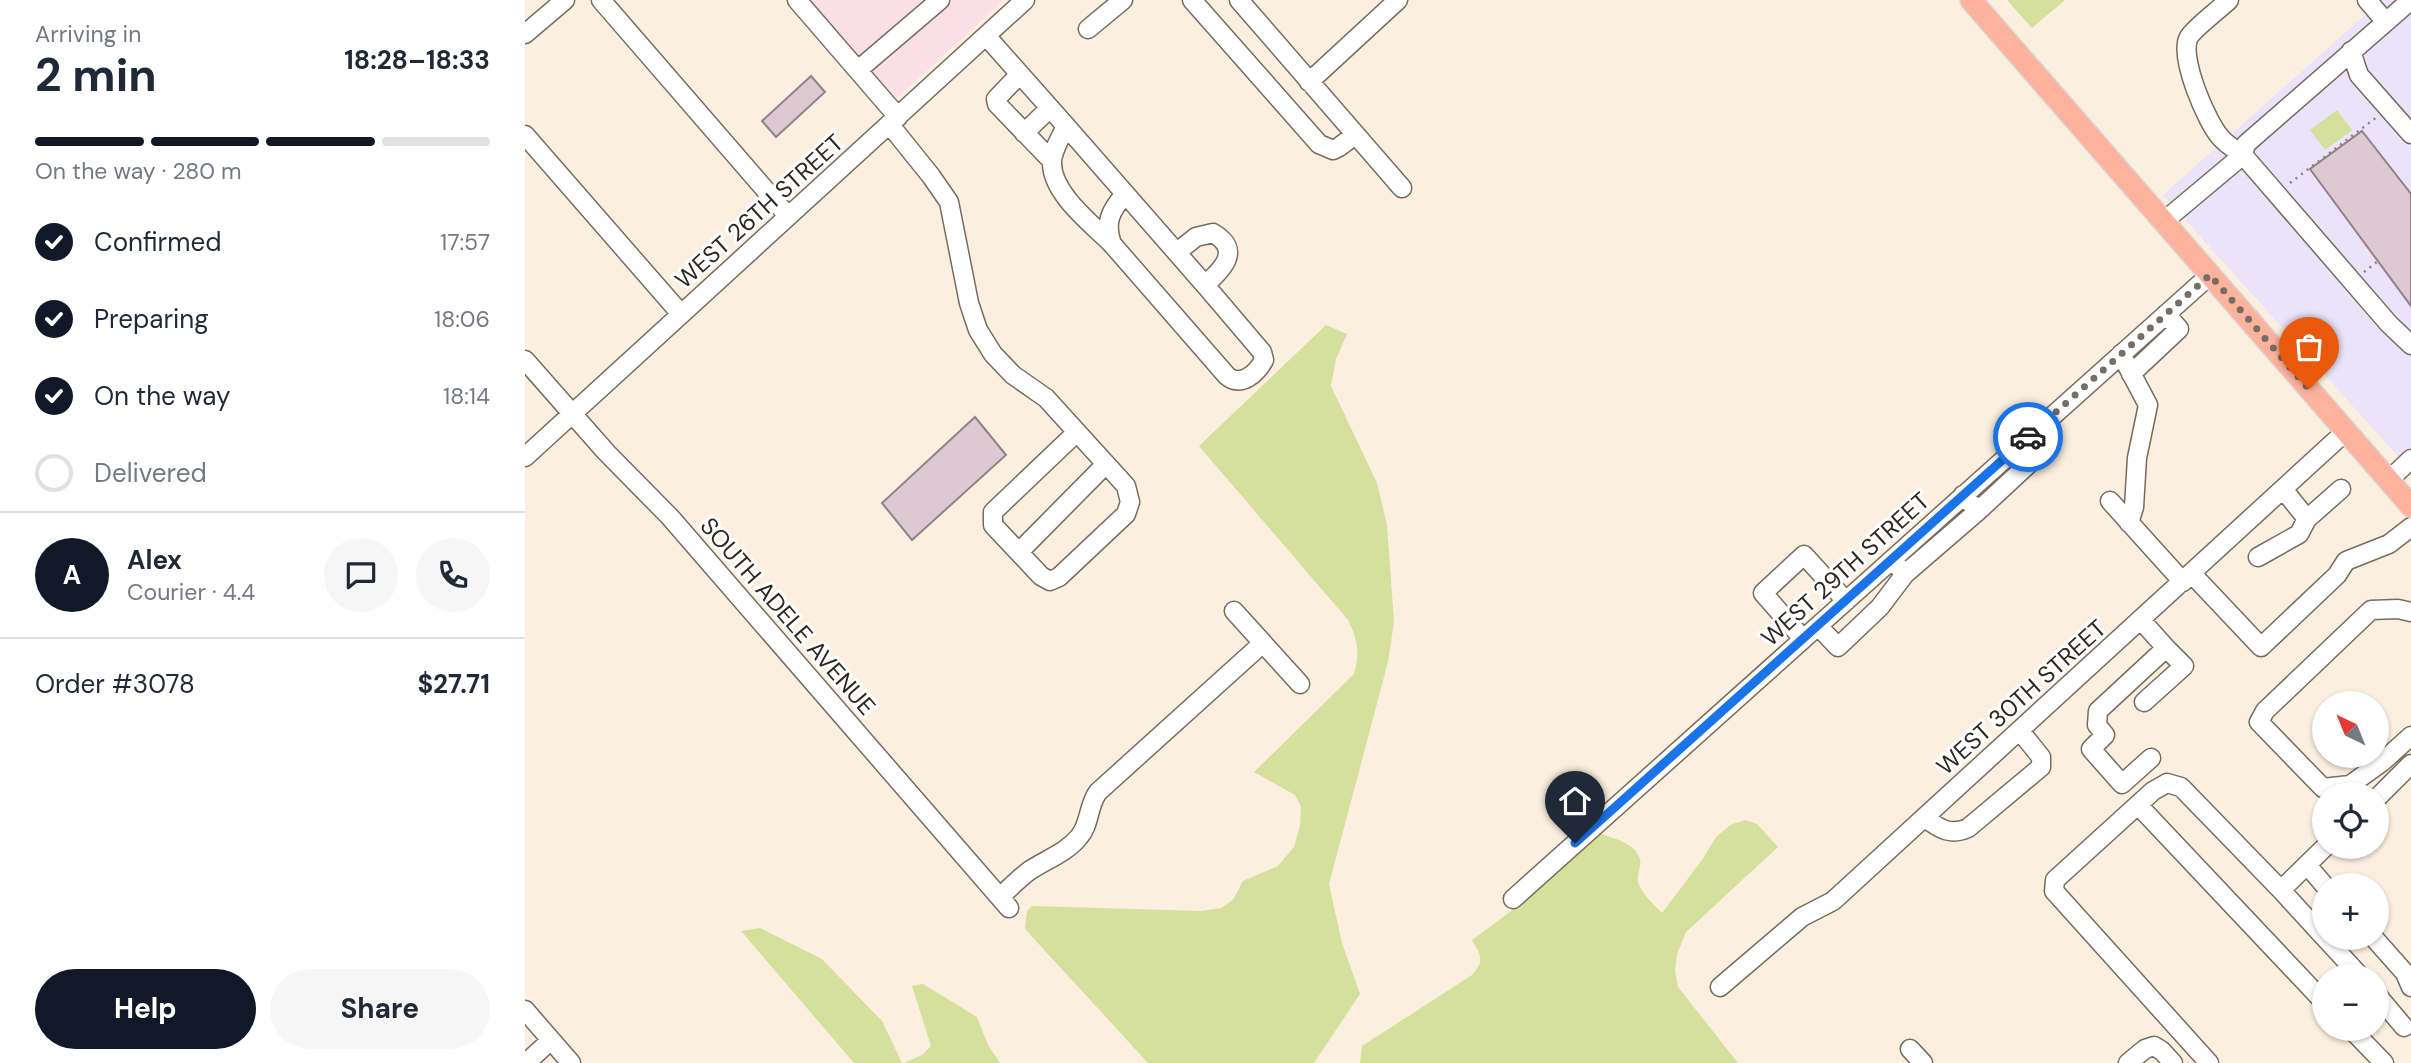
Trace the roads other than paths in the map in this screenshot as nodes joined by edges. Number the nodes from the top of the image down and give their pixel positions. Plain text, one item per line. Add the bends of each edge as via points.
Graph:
1 (565, 0) edge
2 (601, 0) edge
3 (940, 0) edge
4 (1123, 0) edge
5 (1192, 0) edge
6 (1239, 0) edge
7 (1398, 0) edge
8 (1971, 0) edge
9 (2229, 0) edge
10 (2367, 0) edge
11 (2411, 0) edge
12 (805, 3) edge
13 (1017, 3) edge
14 (2385, 21) junction
15 (1088, 29) dead end
16 (525, 34) edge
17 (987, 37) junction
18 (2351, 51) junction
19 (857, 70) junction
20 (1020, 74) junction
21 (1309, 82) junction
22 (1049, 108) junction
23 (894, 121) junction
24 (1066, 127) junction
25 (1024, 133) junction
26 (2411, 134) edge
27 (525, 135) edge
28 (1355, 135) junction
29 (2243, 155) junction
30 (1052, 161) junction
31 (1402, 188) dead end
32 (1125, 194) junction
33 (788, 216) junction
34 (2163, 222) junction
35 (1112, 244) junction
36 (1177, 252) junction
37 (2210, 275) junction
38 (1205, 285) junction
39 (681, 314) junction
40 (2166, 314) junction
41 (2411, 345) edge
42 (2122, 354) junction
43 (525, 360) edge
44 (2131, 374) junction
45 (572, 414) junction
46 (1077, 432) junction
47 (2346, 432) junction
48 (2020, 445) junction
49 (525, 457) edge
50 (2411, 459) edge
51 (1106, 464) junction
52 (2389, 480) junction
53 (2283, 489) junction
54 (2341, 489) dead end
55 (1963, 495) junction
56 (2110, 501) dead end
57 (2411, 506) edge
58 (1978, 511) junction
59 (2307, 519) junction
60 (2129, 523) junction
61 (2411, 527) edge
62 (1019, 552) junction
63 (2258, 556) dead end
64 (1892, 560) junction
65 (1905, 574) junction
66 (2187, 578) junction
67 (1846, 601) junction
68 (1234, 611) dead end
69 (2411, 612) edge
70 (2141, 621) junction
71 (1818, 626) junction
72 (1803, 639) junction
73 (1263, 643) junction
74 (2166, 648) junction
75 (1300, 684) dead end
76 (2144, 702) dead end
77 (2019, 731) junction
78 (2411, 736) edge
79 (2151, 758) dead end
80 (2411, 764) edge
81 (2389, 786) edge
82 (2138, 805) junction
83 (1925, 818) junction
84 (2313, 859) edge
85 (2307, 865) junction
86 (2314, 873) edge
87 (2281, 890) junction
88 (1513, 899) dead end
89 (2312, 923) edge
90 (2337, 950) edge
91 (2385, 950) edge
92 (2349, 964) edge
93 (1720, 987) dead end
94 (2411, 988) edge
95 (2312, 989) edge
96 (2389, 1009) edge
97 (525, 1010) edge
98 (2404, 1027) dead end
99 (551, 1040) junction
100 (2363, 1041) edge
101 (1910, 1049) dead end
102 (526, 1063) edge
103 (571, 1063) edge
104 (1923, 1063) edge
105 (2129, 1063) edge
106 (2173, 1063) edge
107 (2209, 1063) edge
108 (2384, 1063) edge

1 - 16 street
2 - 33 street
3 - 19 street
4 - 15 street
5 - 28 street via 1319,145 1333,150
6 - 21 street
7 - 21 street
8 - 34 main road
9 - 29 street via 2189,37 2186,52 2210,120 2221,138
10 - 14 street
11 - 14 street
12 - 19 street
13 - 17 street, WEST 26TH STREET
14 - 18 street
17 - 20 street
17 - 23 street, WEST 26TH STREET
18 - 26 street via 2359,75
18 - 29 street via 2246,144
19 - 23 street
20 - 22 street
20 - 25 street via 996,99
21 - 28 street
22 - 24 street
22 - 25 street
23 - 33 street, WEST 26TH STREET
23 - 46 street via 949,202 978,330 1013,375 1046,398
24 - 30 street
24 - 32 street
25 - 30 street
27 - 39 street
28 - 31 street
29 - 34 street
29 - 41 street
30 - 35 street via 1063,194
32 - 35 street via 1109,217
32 - 36 street
33 - 39 street, WEST 26TH STREET
34 - 37 main road
35 - 38 street via 1227,376 1240,381 1250,377 1264,360 1262,352
36 - 38 street
36 - 38 street via 1204,234 1220,237 1229,252 1226,263
37 - 40 street, WEST 29TH STREET
37 - 47 main road
39 - 45 street, WEST 26TH STREET
40 - 42 street, WEST 29TH STREET
40 - 44 street via 2179,329
42 - 44 street
42 - 48 street, WEST 29TH STREET
43 - 45 street, SOUTH ADELE AVENUE
44 - 60 street via 2148,404
45 - 49 street, WEST 26TH STREET
45 - 73 street, SOUTH ADELE AVENUE via 670,517 1004,902 1026,873 1081,836 1098,792
46 - 51 street
46 - 62 street via 993,512 993,525
47 - 52 main road
47 - 53 street, WEST 30TH STREET
48 - 55 street, WEST 29TH STREET
48 - 58 street via 2033,460
50 - 52 street
51 - 62 street
51 - 62 street via 1126,486 1131,502 1126,514 1050,581
52 - 57 main road
53 - 59 street
53 - 66 street, WEST 30TH STREET
54 - 59 street
55 - 58 street
55 - 64 street, WEST 29TH STREET
56 - 60 street
58 - 65 street
59 - 63 street via 2299,534
60 - 66 street
61 - 66 street via 2389,544 2346,561 2261,647
64 - 65 street
64 - 67 street, WEST 29TH STREET
65 - 71 street via 1880,607 1837,647
66 - 70 street, WEST 30TH STREET
67 - 71 street, WEST 29TH STREET
67 - 72 street via 1804,555 1763,593
68 - 73 street
69 - 78 street via 2371,610 2265,711 2259,722 2323,789 2350,785
70 - 74 street
70 - 77 street, WEST 30TH STREET
71 - 72 street, WEST 29TH STREET
72 - 88 street, WEST 29TH STREET
73 - 75 street
74 - 76 street via 2184,666
74 - 79 street via 2098,711 2097,725 2105,735 2091,749 2122,783
77 - 83 street, WEST 30TH STREET
77 - 83 street via 2041,757 2041,767 2026,781 1958,833 1944,831
80 - 81 street
82 - 87 street via 2167,783 2181,787
82 - 95 street
82 - 107 street via 2055,880 2054,891
83 - 93 street, WEST 30TH STREET via 1833,901 1802,917
84 - 85 street
85 - 86 street
85 - 87 street
87 - 89 street
90 - 92 street
91 - 94 street
96 - 98 street
97 - 99 street
99 - 102 street
99 - 103 street
100 - 108 street
101 - 104 street
105 - 106 street via 2154,1046

